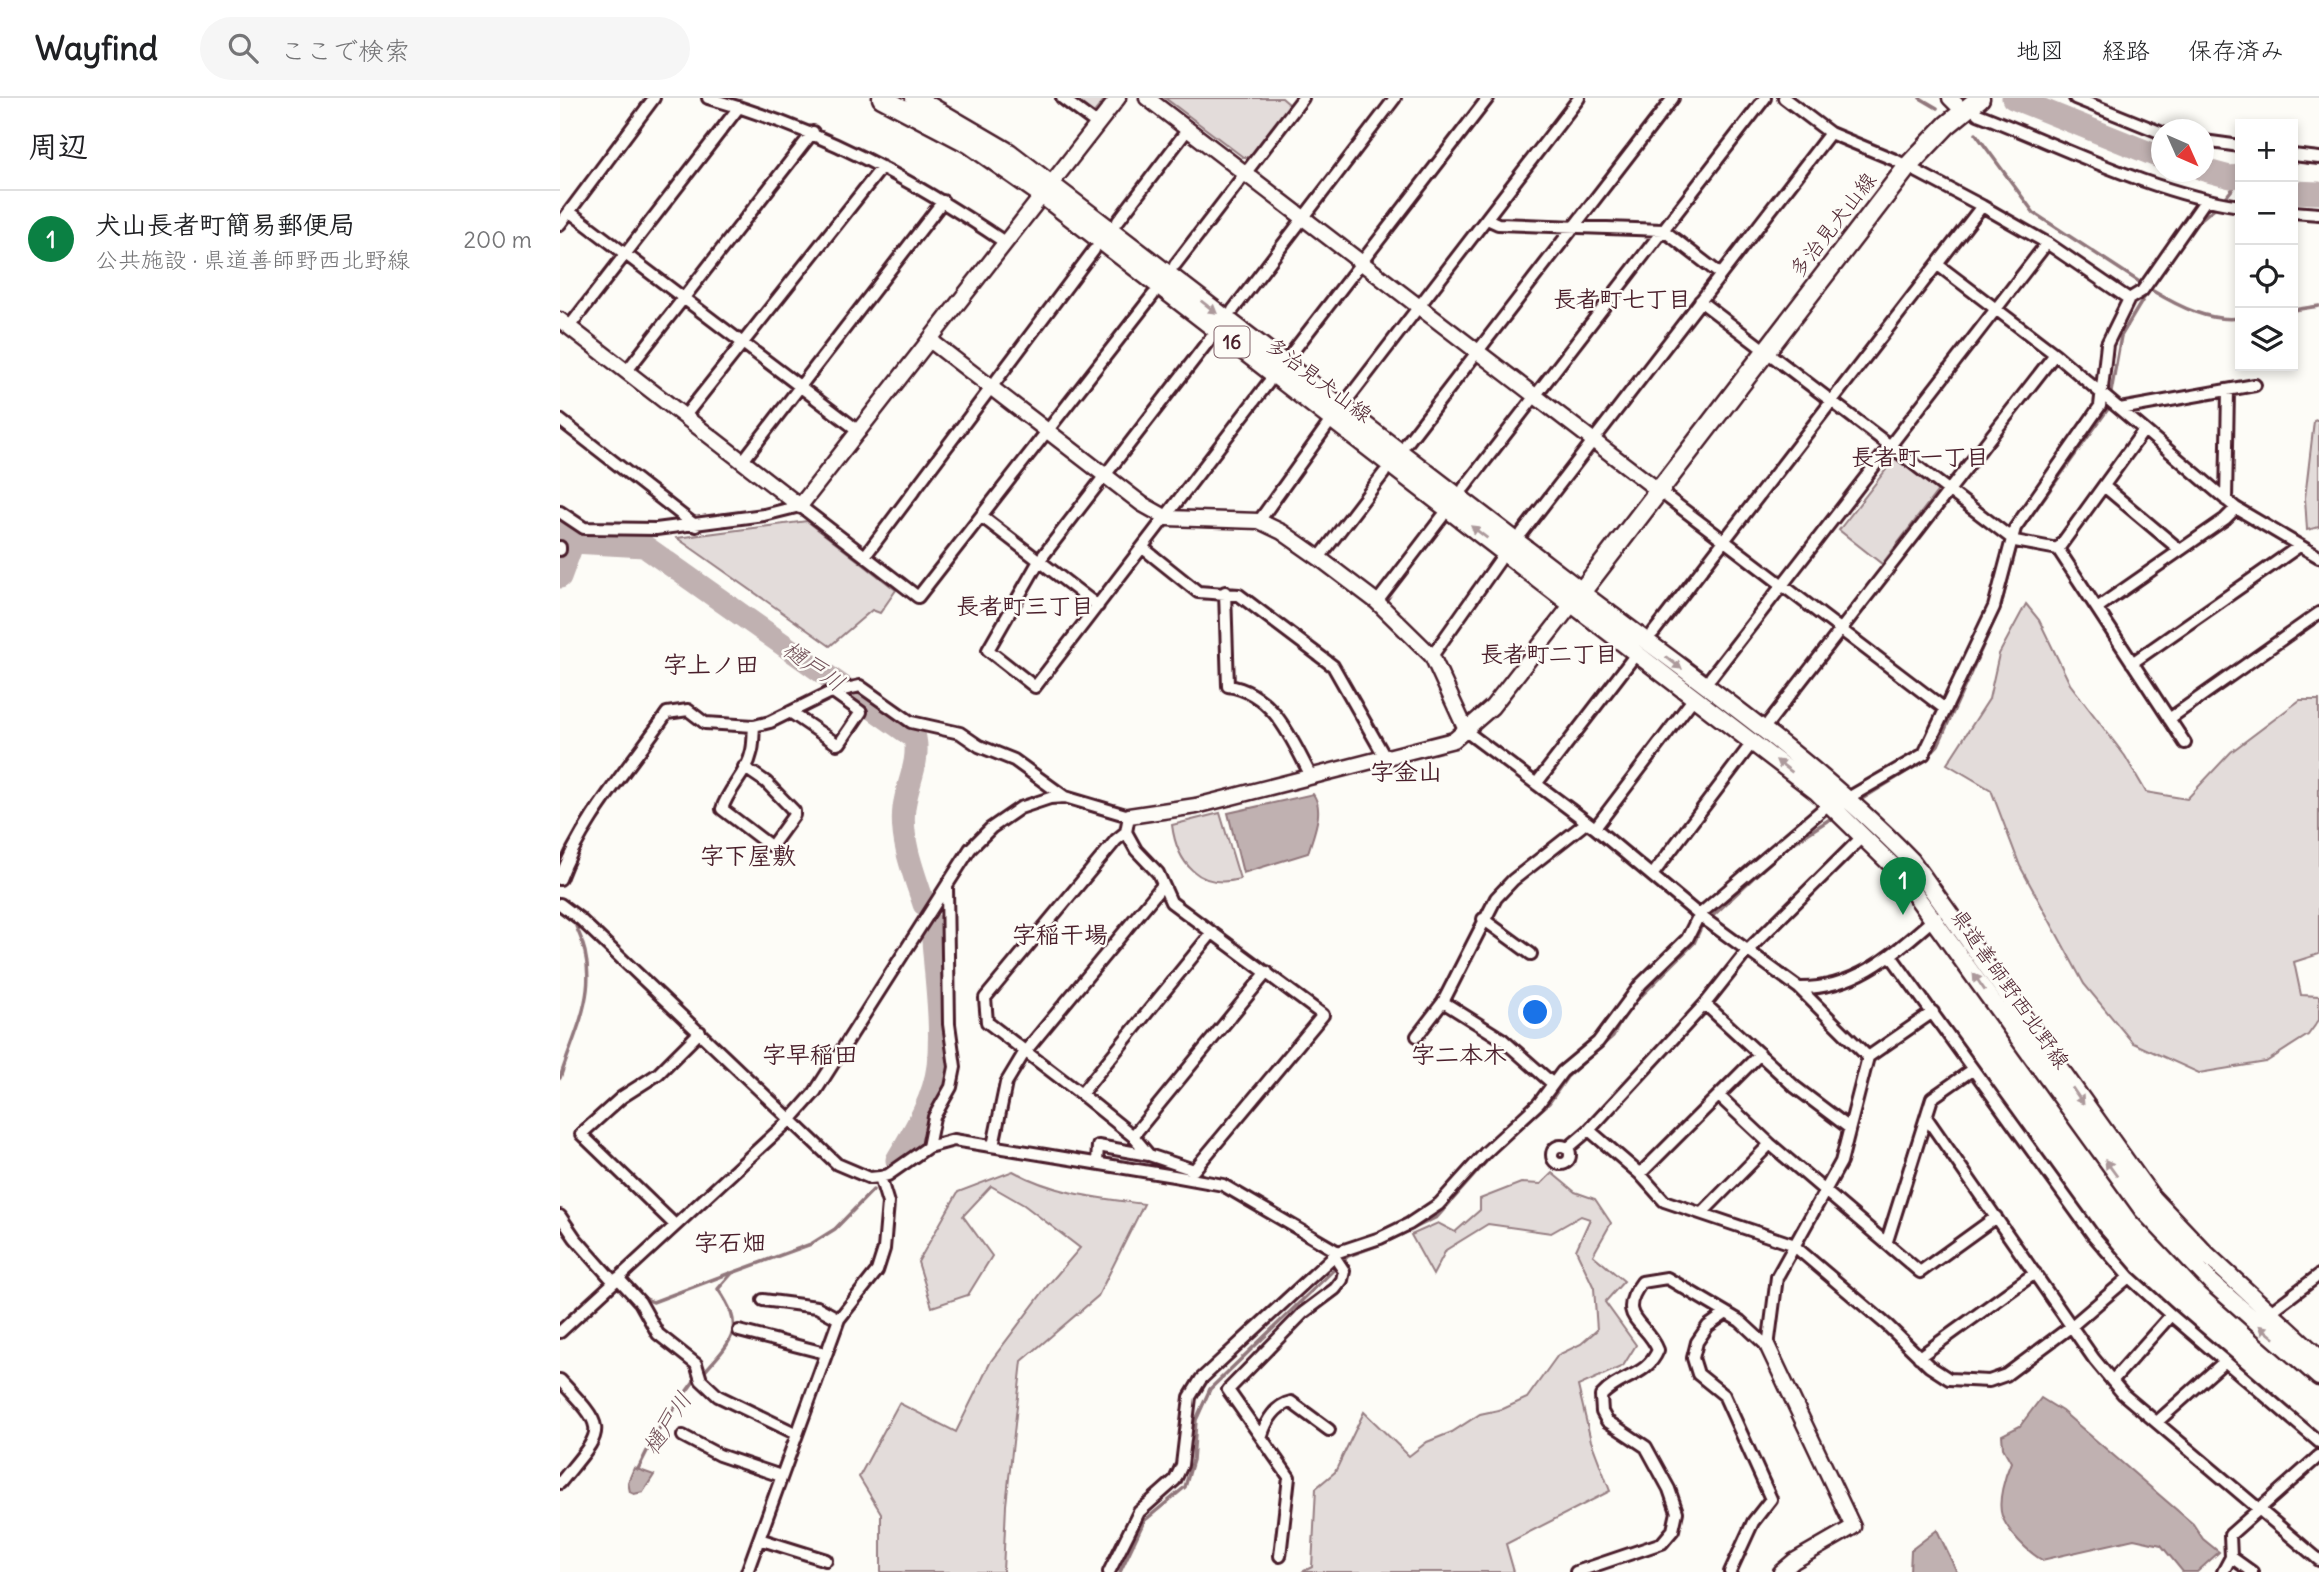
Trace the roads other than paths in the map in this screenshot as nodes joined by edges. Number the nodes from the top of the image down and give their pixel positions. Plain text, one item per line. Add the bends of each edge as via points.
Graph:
1 (654, 98) edge
2 (708, 98) edge
3 (882, 98) edge
4 (915, 98) edge
5 (1062, 98) edge
6 (1118, 98) edge
7 (1147, 98) edge
8 (1395, 98) edge
9 (1488, 98) edge
10 (1579, 98) edge
11 (1673, 98) edge
12 (1765, 98) edge
13 (1784, 98) edge
14 (2076, 98) edge
15 (1300, 99) edge
16 (1963, 102) edge
17 (740, 107) junction
18 (1097, 124) junction
19 (1188, 129) junction
20 (2151, 129) edge
21 (813, 132) junction
22 (1830, 133) junction
23 (2214, 142) edge
24 (2235, 145) edge
25 (2298, 156) edge
26 (2319, 158) edge
27 (1908, 166) junction
28 (882, 167) junction
29 (1246, 173) junction
30 (1047, 190) junction
31 (943, 201) junction
32 (2216, 202) junction
33 (2235, 205) edge
34 (1982, 206) junction
35 (570, 212) junction
36 (2298, 212) edge
37 (2319, 214) edge
38 (1306, 217) junction
39 (1487, 219) junction
40 (1118, 221) dead end
41 (560, 224) edge
42 (1573, 227) junction
43 (1663, 230) junction
44 (1006, 243) junction
45 (2047, 243) junction
46 (1094, 250) dead end
47 (626, 252) junction
48 (1362, 262) junction
49 (1175, 265) dead end
50 (1938, 265) junction
51 (1720, 274) junction
52 (1153, 295) dead end
53 (685, 299) junction
54 (2129, 299) junction
55 (1700, 301) junction
56 (1420, 307) junction
57 (1997, 307) junction
58 (1233, 310) dead end
59 (565, 323) edge
60 (1210, 338) dead end
61 (931, 341) junction
62 (740, 342) junction
63 (1478, 351) junction
64 (1765, 351) junction
65 (1291, 354) dead end
66 (2055, 354) junction
67 (626, 372) junction
68 (1268, 383) dead end
69 (2255, 385) dead end
70 (992, 386) junction
71 (800, 388) junction
72 (2228, 390) junction
73 (1536, 396) junction
74 (2110, 401) junction
75 (1832, 402) junction
76 (1337, 413) junction
77 (684, 417) junction
78 (560, 420) edge
79 (2144, 430) junction
80 (860, 432) junction
81 (1047, 432) junction
82 (1594, 440) junction
83 (1407, 443) dead end
84 (1889, 446) junction
85 (742, 462) junction
86 (1384, 473) dead end
87 (1105, 476) junction
88 (2105, 487) junction
89 (1464, 488) dead end
90 (1659, 491) junction
91 (1948, 491) junction
92 (2226, 500) junction
93 (800, 506) junction
94 (2236, 508) junction
95 (560, 513) edge
96 (981, 516) junction
97 (1442, 517) dead end
98 (1167, 518) junction
99 (1259, 522) junction
100 (696, 526) junction
101 (1522, 533) dead end
102 (1726, 540) junction
103 (2017, 541) junction
104 (2298, 547) junction
105 (1143, 548) junction
106 (2058, 549) junction
107 (2180, 550) junction
108 (866, 556) junction
109 (2319, 556) edge
110 (1319, 558) junction
111 (1039, 561) junction
112 (1499, 561) dead end
113 (1782, 584) junction
114 (1225, 592) junction
115 (1576, 598) junction
116 (1377, 602) junction
117 (1098, 606) junction
118 (2097, 608) junction
119 (2319, 613) edge
120 (1842, 631) junction
121 (1653, 633) dead end
122 (1636, 654) junction
123 (1432, 656) junction
124 (2132, 663) junction
125 (1711, 677) dead end
126 (836, 692) junction
127 (1690, 703) dead end
128 (1945, 709) junction
129 (790, 712) junction
130 (2169, 719) junction
131 (1769, 722) dead end
132 (754, 726) junction
133 (1467, 732) junction
134 (1752, 743) junction
135 (2185, 743) dead end
136 (1386, 759) junction
137 (744, 767) junction
138 (1311, 776) junction
139 (1536, 784) junction
140 (1065, 797) junction
141 (1845, 806) junction
142 (1129, 816) junction
143 (1591, 825) junction
144 (1126, 832) junction
145 (1861, 838) dead end
146 (1653, 874) junction
147 (560, 879) edge
148 (947, 886) junction
149 (1162, 886) junction
150 (560, 904) edge
151 (1940, 914) junction
152 (1699, 915) junction
153 (1483, 919) junction
154 (1211, 934) junction
155 (1747, 951) junction
156 (1531, 954) dead end
157 (1891, 956) junction
158 (1268, 972) junction
159 (1799, 988) junction
160 (1443, 1002) junction
161 (1705, 1004) junction
162 (1933, 1012) junction
163 (700, 1032) junction
164 (1417, 1036) dead end
165 (1024, 1053) junction
166 (1760, 1054) junction
167 (1868, 1057) junction
168 (1972, 1070) junction
169 (1553, 1084) junction
170 (1081, 1094) junction
171 (1718, 1096) junction
172 (1926, 1117) junction
173 (792, 1118) junction
174 (1848, 1127) junction
175 (1589, 1130) junction
176 (1133, 1136) junction
177 (1770, 1144) junction
178 (993, 1146) junction
179 (928, 1147) junction
180 (1568, 1148) dead end
181 (1149, 1155) junction
182 (1097, 1162) junction
183 (1640, 1174) junction
184 (880, 1177) junction
185 (1825, 1192) junction
186 (1702, 1213) junction
187 (560, 1216) edge
188 (1996, 1217) junction
189 (675, 1225) junction
190 (1886, 1241) junction
191 (1792, 1244) junction
192 (1336, 1254) junction
193 (2035, 1273) junction
194 (2319, 1275) edge
195 (2129, 1277) junction
196 (616, 1280) junction
197 (763, 1300) dead end
198 (2269, 1313) junction
199 (1725, 1314) junction
200 (2171, 1315) junction
201 (839, 1319) junction
202 (2073, 1325) junction
203 (739, 1331) dead end
204 (560, 1332) edge
205 (1768, 1347) junction
206 (825, 1353) junction
207 (1919, 1357) junction
208 (2319, 1358) edge
209 (2224, 1362) junction
210 (2319, 1377) edge
211 (560, 1380) edge
212 (2112, 1381) junction
213 (2157, 1422) junction
214 (1329, 1430) dead end
215 (797, 1434) junction
216 (1262, 1435) junction
217 (683, 1436) dead end
218 (2319, 1442) edge
219 (2319, 1456) edge
220 (781, 1476) junction
221 (560, 1483) edge
222 (2260, 1507) junction
223 (759, 1539) junction
224 (1280, 1556) dead end
225 (2231, 1557) junction
226 (826, 1560) dead end
227 (2319, 1560) edge
228 (1799, 1566) edge
229 (747, 1572) edge
230 (1109, 1572) edge
231 (1576, 1572) edge
232 (1730, 1572) edge
233 (1781, 1572) edge
234 (2222, 1572) edge
235 (2252, 1572) edge

1 - 35 street
2 - 17 street
3 - 30 main road, 多治見犬山線 / 16
4 - 30 main road, 多治見犬山線 / 16 via 1009,153
5 - 18 street
6 - 18 street
7 - 19 street
8 - 38 street
9 - 48 street
10 - 39 street
11 - 42 street
12 - 43 street
13 - 22 street
14 - 20 street
15 - 29 street
16 - 27 main road, 多治見犬山線
16 - 32 street via 1978,114
17 - 21 street
17 - 47 street
18 - 30 street
19 - 29 street
19 - 40 street
21 - 28 street
21 - 53 street
22 - 27 street
22 - 51 street
23 - 24 street
25 - 26 street
27 - 34 street
27 - 64 main road, 多治見犬山線
28 - 31 street
28 - 62 street
29 - 38 street
29 - 49 street
30 - 44 street
30 - 76 main road, 多治見犬山線 / 16
31 - 44 street
31 - 71 street
32 - 33 street
32 - 54 street via 2142,291
34 - 45 street
34 - 50 street
35 - 41 street
35 - 47 street
36 - 37 street
38 - 48 street
38 - 58 street
39 - 42 street via 1499,224
39 - 56 street
42 - 43 street
42 - 63 street
43 - 51 street
43 - 73 street
44 - 61 street
45 - 54 street
45 - 57 street
46 - 70 street
47 - 53 street
47 - 59 street
48 - 56 street
48 - 65 street
50 - 57 street
50 - 75 street
51 - 55 street
52 - 81 street
53 - 62 street
53 - 67 street
54 - 74 street via 2108,344
55 - 64 street
55 - 82 street
56 - 63 street
56 - 76 street
57 - 66 street
57 - 84 street
59 - 67 street
60 - 87 street
61 - 70 street
61 - 80 street
62 - 71 street
62 - 77 street
63 - 73 street
63 - 83 street
64 - 75 street
64 - 90 main road, 多治見犬山線
66 - 74 street
66 - 91 street
67 - 77 street
68 - 98 street
69 - 72 street
70 - 81 street
70 - 108 street
71 - 80 street
71 - 85 street
72 - 74 street
72 - 92 street
73 - 82 street
73 - 89 street
74 - 79 street
74 - 103 street via 2100,407 2015,528
75 - 84 street
75 - 102 street
76 - 99 street
76 - 115 main road, 多治見犬山線 / 16
77 - 85 street
78 - 100 street
79 - 88 street
79 - 92 street
80 - 93 street
81 - 87 street
81 - 96 street
82 - 90 street
82 - 101 street
84 - 91 street
84 - 113 street
85 - 93 street
86 - 110 street
87 - 98 street
87 - 111 street
88 - 106 street
88 - 107 street
90 - 102 street
90 - 115 main road, 多治見犬山線
91 - 103 street
91 - 120 street
92 - 94 street
93 - 100 street
93 - 108 street
94 - 104 street
94 - 107 street
95 - 100 street via 584,528
96 - 108 street via 918,597
96 - 111 street
97 - 116 street
98 - 99 street
98 - 105 street
99 - 110 street
102 - 113 street
102 - 121 street
103 - 106 street
103 - 128 street via 1994,607
104 - 109 street
104 - 124 street
105 - 114 street via 1198,592
105 - 117 street
106 - 118 street
107 - 118 street
110 - 116 street
111 - 117 street
111 - 117 street via 988,650 1035,687
112 - 123 street
113 - 120 street
113 - 125 street
114 - 136 street via 1239,595 1333,666
114 - 138 street via 1228,686 1244,688 1279,717
115 - 122 main road, 県道善師野西北野線
115 - 133 street via 1492,707
115 -> 141 main road, 県道善師野西北野線 via 1821,774
116 - 123 street
118 - 124 street
119 - 130 street
120 - 128 street
120 - 131 street
122 - 134 main road, 県道善師野西北野線
122 - 139 street
123 - 133 street
124 - 130 street
126 - 129 street
126 - 129 street via 861,712 837,744
126 - 140 street via 860,687 911,722 960,733 1014,760
127 - 143 street
128 - 141 street via 1924,754
129 - 132 street
130 - 135 street
132 - 137 street via 751,755
132 - 147 street via 705,723 688,710 667,713 585,825
133 - 136 street via 1435,747
133 - 139 street
141 -> 134 main road, 県道善師野西北野線
134 - 146 street
136 - 138 street
137 - 137 street via 722,808 773,844 793,811 766,782
138 - 142 street via 1196,806
139 - 143 street
140 - 142 street
140 - 148 street via 1034,802 1005,816 970,849
141 - 151 main road, 県道善師野西北野線 via 1911,860
141 - 152 street
142 - 144 street
143 - 146 street
143 - 153 street via 1513,880
144 - 149 street via 1158,873
144 - 165 street via 985,998 987,1022
145 - 155 street
146 - 152 street
148 - 173 street via 834,1065
148 - 179 street via 949,1024 956,1067 934,1117
149 - 154 street via 1171,902
149 - 165 street
150 - 163 street
151 - 157 street
151 -> 198 main road, 県道善師野西北野線 via 2151,1196
210 -> 151 main road, 県道善師野西北野線 via 2211,1282 2143,1209 2050,1084
152 - 155 street
152 - 169 street via 1687,939 1641,984 1598,1042
153 - 156 street
153 - 160 street
154 - 158 street
154 - 170 street
155 - 159 street
155 - 161 street
157 - 159 street via 1847,980
157 - 162 street
158 - 176 street
158 - 181 street via 1323,1015 1194,1170
159 - 167 street
160 - 164 street
160 - 169 street via 1502,1039
161 - 166 street
161 - 175 street
162 - 167 street
162 - 168 street
163 - 173 street
163 - 189 street via 658,1074 622,1097 581,1134
165 - 170 street
165 - 178 street via 1006,1083
166 - 171 street
166 - 174 street
167 - 174 street
168 - 172 street via 1932,1098
168 - 195 street via 2093,1236
169 - 192 street via 1439,1204 1390,1233
170 - 176 street
171 - 177 street
171 - 183 street
172 - 188 street
172 - 190 street
173 - 184 street via 837,1164 870,1178
173 - 189 street
174 - 185 street via 1841,1162
175 - 180 street
175 - 183 street
176 - 181 street
177 - 185 street
177 - 186 street
178 - 179 street via 954,1140
178 - 182 street
179 - 184 street
181 - 182 street via 1098,1146
182 - 192 street via 1223,1185
183 - 186 street via 1664,1201
184 - 201 street via 888,1203 884,1249 877,1271
185 - 190 street
185 - 191 street
186 - 191 street
187 - 196 street
188 - 190 street via 1920,1272
188 - 193 street
189 - 196 street
191 - 205 street via 1777,1277
191 - 207 street
192 - 216 street via 1344,1271 1342,1280 1227,1390
192 - 230 street via 1201,1379 1190,1397 1182,1465 1175,1480 1139,1511
193 - 202 street
193 - 207 street
194 - 198 street
195 - 200 street
195 - 202 street
196 - 204 street
196 - 215 street via 640,1302 658,1335 696,1364 701,1380 718,1396
197 - 201 street via 817,1307
198 - 208 main road, 県道善師野西北野線
199 - 205 street via 1740,1321
199 - 231 street via 1667,1278 1642,1282 1634,1292 1632,1316 1658,1350 1644,1371 1610,1386 1601,1396 1602,1412 1607,1421 1646,1447 1677,1512 1673,1530 1661,1542
199 - 232 street via 1708,1326 1693,1358 1698,1374 1724,1395 1771,1499 1753,1522
200 - 209 street
200 - 212 street
201 - 206 street
202 - 207 street via 2020,1366 1989,1381 1949,1379
202 - 212 street
203 - 206 street
205 - 228 street via 1853,1527
206 - 215 street
209 - 213 street
209 - 218 street
211 - 221 street via 593,1415 596,1427 592,1441
212 - 213 street
213 - 222 street
214 - 216 street via 1291,1402 1272,1414
215 - 220 street
216 - 224 street via 1289,1477
217 - 220 street via 719,1455
219 - 222 street
220 - 223 street
222 - 225 street via 2230,1535
222 - 227 street
223 - 226 street
223 - 229 street
225 - 234 street
225 - 235 street
228 - 233 street

